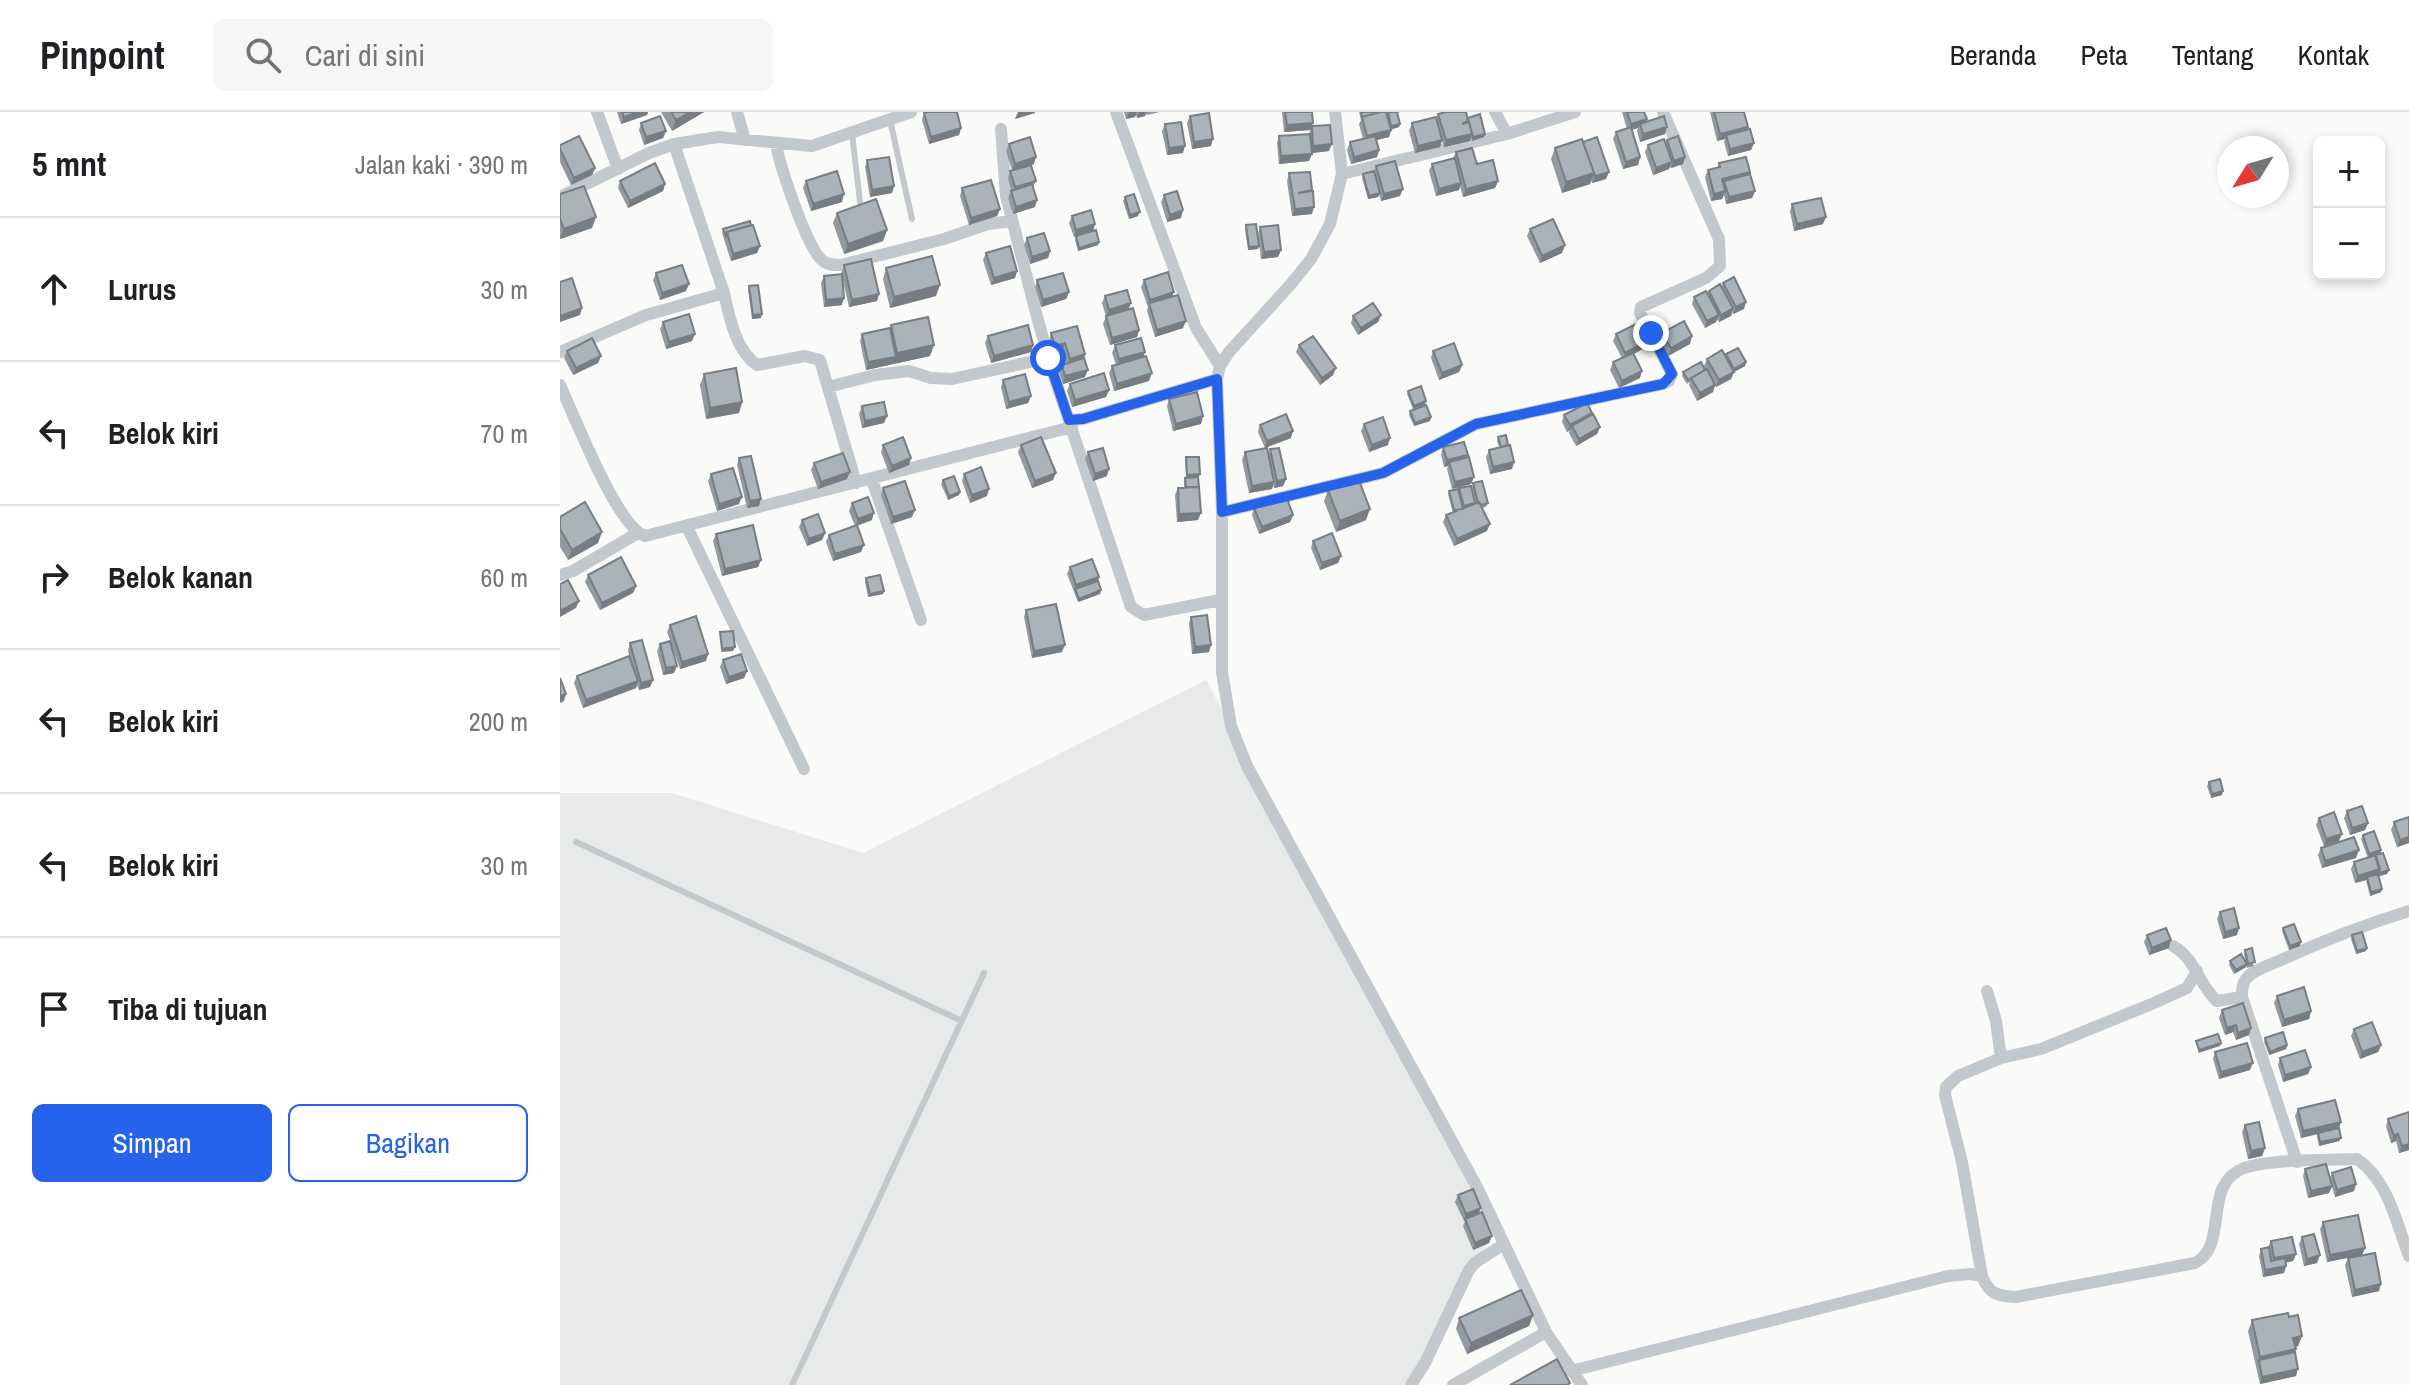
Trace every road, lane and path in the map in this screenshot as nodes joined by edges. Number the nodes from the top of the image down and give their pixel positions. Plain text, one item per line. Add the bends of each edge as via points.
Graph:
1 (597, 112) edge
2 (737, 112) edge
3 (911, 112) edge
4 (1116, 112) edge
5 (1335, 112) edge
6 (1495, 112) edge
7 (1575, 112) edge
8 (1663, 112) edge
9 (890, 120) junction
10 (1001, 129) dead end
11 (852, 133) junction
12 (1507, 134) junction
13 (745, 140) junction
14 (674, 144) junction
15 (776, 144) junction
16 (618, 169) junction
17 (1342, 174) junction
18 (560, 197) edge
19 (860, 202) edge
20 (912, 219) dead end
21 (1012, 221) junction
22 (724, 293) junction
23 (560, 352) edge
24 (1048, 358) junction
25 (1219, 372) junction
26 (560, 385) edge
27 (828, 387) junction
28 (1070, 424) junction
29 (872, 480) junction
30 (856, 483) junction
31 (1222, 512) junction
32 (687, 527) junction
33 (638, 533) junction
34 (560, 575) edge
35 (1220, 600) junction
36 (921, 620) dead end
37 (804, 769) dead end
38 (576, 842) dead end
39 (2409, 911) edge
40 (2173, 946) edge
41 (2197, 971) junction
42 (984, 973) dead end
43 (1987, 991) dead end
44 (2242, 997) junction
45 (962, 1021) junction
46 (2001, 1058) junction
47 (2297, 1162) junction
48 (1504, 1244) junction
49 (2409, 1256) edge
50 (1982, 1276) junction
51 (1546, 1332) junction
52 (1571, 1371) junction
53 (792, 1385) edge
54 (1411, 1385) edge
55 (1453, 1385) edge
56 (1582, 1385) edge

1 - 16 street
2 - 13 street
3 - 9 street
4 - 25 street via 1196,328
5 - 17 street
6 - 12 street
7 - 12 street
8 - 31 street via 1722,253 1720,266 1706,278 1641,307 1672,374 1669,381 1476,424 1383,473
9 - 11 street
9 - 20 lane
10 - 21 street
11 - 15 street via 812,146
11 - 19 lane
12 - 17 street
13 - 14 street via 718,137
13 - 15 street
14 - 16 street
14 - 22 street
15 - 21 street via 812,248 831,265
16 - 18 street
17 - 25 street via 1330,224 1311,259 1229,352
21 - 24 street
22 - 23 street via 646,315
22 - 27 street via 729,318 753,363 816,357
24 - 27 street via 952,379 909,371
24 - 28 street
25 - 28 street
25 - 31 street
26 - 33 street via 613,499
27 - 30 street
28 - 29 street
28 - 35 street via 1131,607 1144,615
29 - 30 street
29 - 36 street
30 - 32 street
31 - 35 street
32 - 33 street via 648,536
32 - 37 street
33 - 34 street
35 - 48 street via 1222,672 1231,726 1247,766
38 - 45 lane
39 - 44 street via 2356,927 2260,969 2246,978
40 - 41 street
41 - 44 street via 2217,1001
41 - 46 street via 2187,988 2166,998 2054,1045
42 - 45 lane
43 - 46 street
44 - 47 street
45 - 53 lane
46 - 50 street via 1958,1076 1945,1095
47 - 49 street via 2357,1159 2369,1167 2379,1179
47 - 50 street via 2244,1168 2226,1180 2210,1250 2195,1263 2016,1297 1997,1296
48 - 51 street
48 - 54 street via 1469,1270
50 - 52 street via 1948,1276
51 - 52 street
51 - 55 street
52 - 56 street

